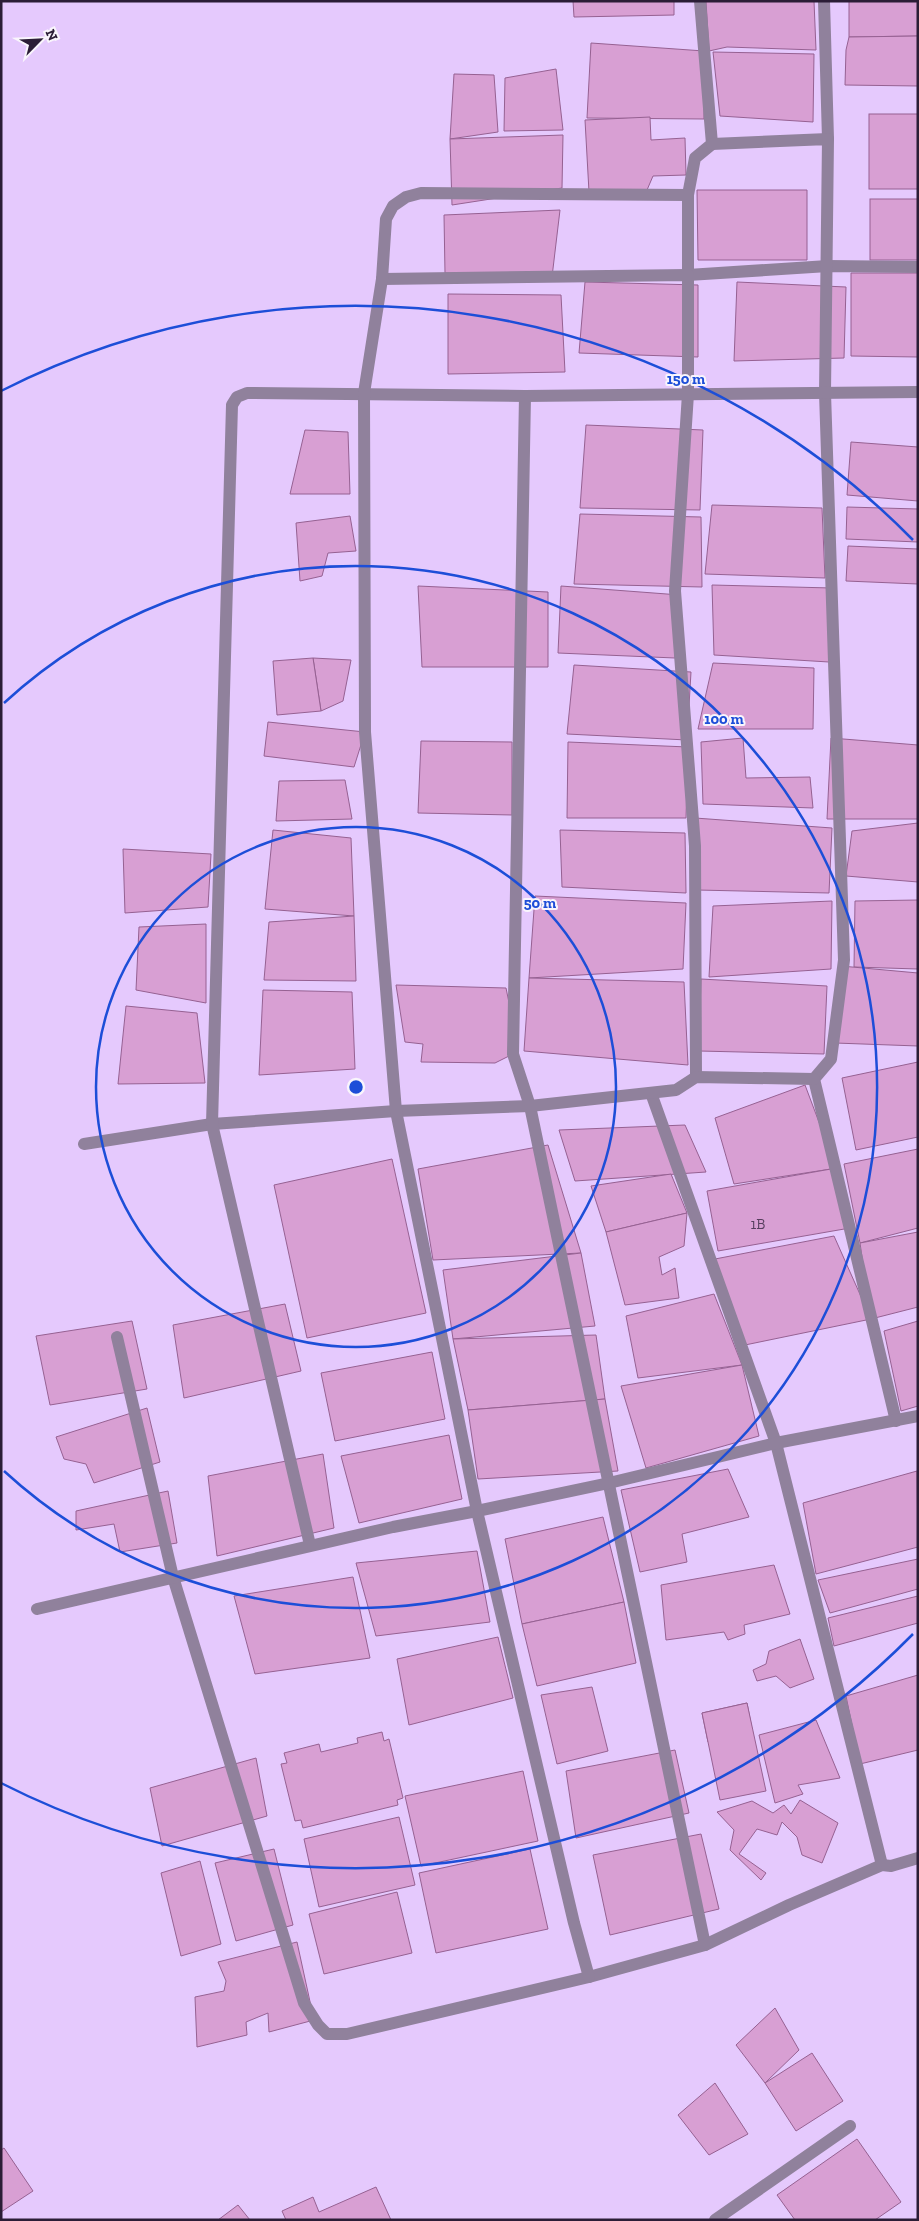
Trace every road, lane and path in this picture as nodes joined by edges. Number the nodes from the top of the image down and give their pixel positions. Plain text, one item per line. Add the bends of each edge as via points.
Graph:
1 (700, 1) edge
2 (824, 1) edge
3 (828, 139) junction
4 (712, 144) junction
5 (688, 195) junction
6 (828, 266) junction
7 (918, 267) edge
8 (688, 275) junction
9 (382, 279) junction
10 (918, 392) edge
11 (364, 393) junction
12 (825, 393) junction
13 (688, 394) junction
14 (525, 396) junction
15 (696, 1077) junction
16 (814, 1079) junction
17 (651, 1093) junction
18 (530, 1106) junction
19 (396, 1111) junction
20 (212, 1124) junction
21 (84, 1144) dead end
22 (117, 1337) dead end
23 (918, 1416) edge
24 (896, 1422) junction
25 (776, 1443) junction
26 (609, 1483) junction
27 (477, 1512) junction
28 (310, 1545) junction
29 (173, 1577) junction
30 (38, 1608) dead end
31 (918, 1858) edge
32 (882, 1865) junction
33 (705, 1945) junction
34 (589, 1977) junction
35 (850, 2126) dead end
36 (715, 2220) edge

1 - 4 street
2 - 3 street
3 - 4 street
3 - 6 street
4 - 5 street via 695,158
5 - 8 street
5 - 9 street via 422,193 406,197 393,206 386,219
6 - 7 street
6 - 8 street
6 - 12 street
8 - 9 street
8 - 13 street
9 - 11 street
10 - 12 street
11 - 14 street
11 - 19 street via 365,732
11 - 20 street via 247,393 237,397 232,405
12 - 13 street
12 - 16 street via 844,960 831,1059
13 - 14 street
13 - 15 street via 675,591 696,846
14 - 18 street via 513,1054
15 - 16 street
15 - 17 street via 676,1090
16 - 24 street
17 - 18 street
17 - 25 street
18 - 19 street
18 - 26 street
19 - 20 street
19 - 27 street
20 - 21 street
20 - 28 street
22 - 29 street
23 - 24 street
24 - 25 street
25 - 26 street
25 - 32 street
26 - 27 street
26 - 33 street
27 - 28 street
27 - 34 street
28 - 29 street
29 - 30 street
29 - 34 street via 304,2003 327,2034 347,2034
31 - 32 street via 891,1866
32 - 33 street
33 - 34 street
35 - 36 street

